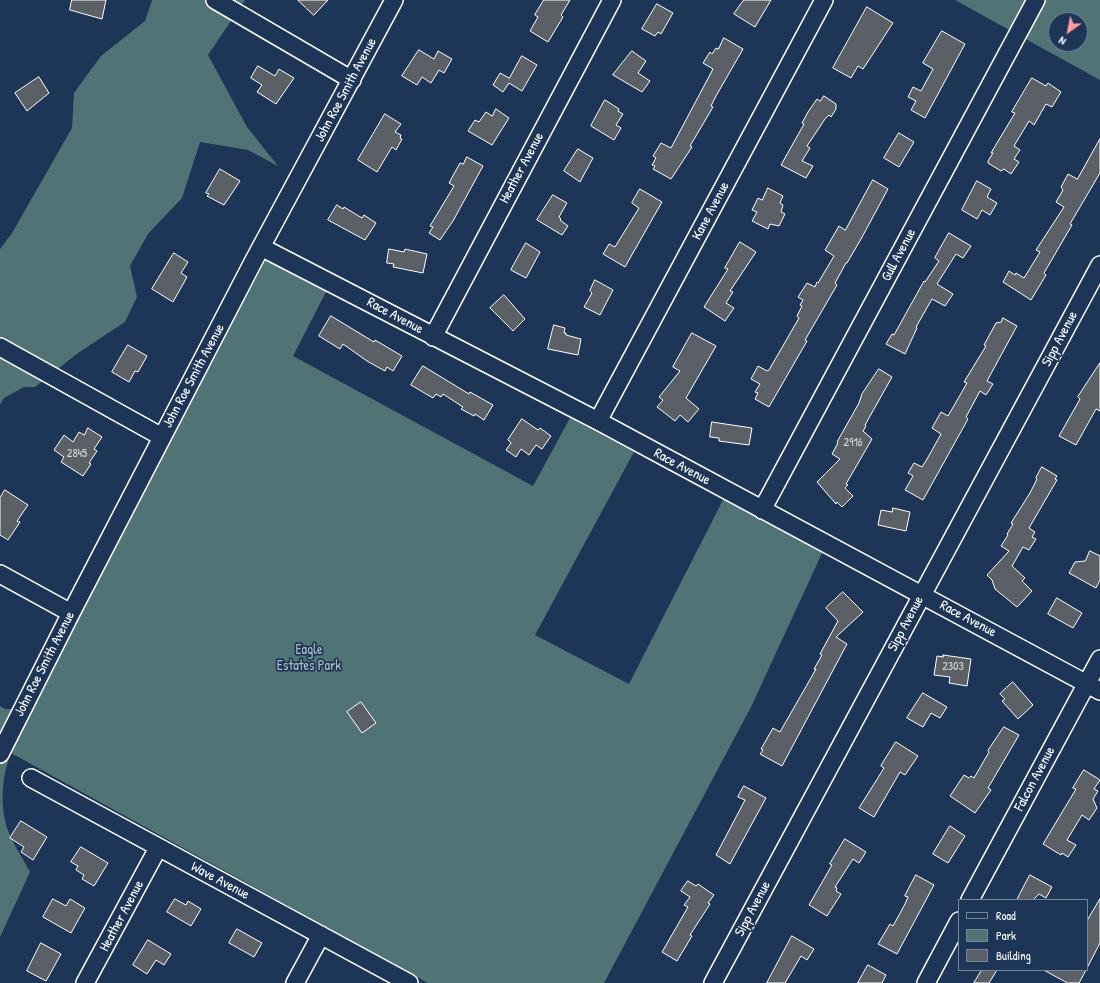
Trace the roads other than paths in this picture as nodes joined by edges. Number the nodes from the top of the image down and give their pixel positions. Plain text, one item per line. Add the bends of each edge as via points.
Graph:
1 (215, 0) edge
2 (394, 0) edge
3 (612, 0) edge
4 (824, 0) edge
5 (1036, 0) edge
6 (352, 80) junction
7 (262, 247) junction
8 (1100, 265) edge
9 (433, 336) junction
10 (0, 347) edge
11 (598, 421) junction
12 (162, 437) junction
13 (762, 510) junction
14 (0, 574) edge
15 (922, 595) junction
16 (71, 613) junction
17 (1100, 659) edge
18 (1093, 687) edge
19 (0, 754) edge
20 (30, 778) dead end
21 (158, 848) junction
22 (971, 899) edge
23 (958, 923) edge
24 (321, 935) junction
25 (85, 983) edge
26 (295, 983) edge
27 (409, 983) edge
28 (713, 983) edge
29 (926, 983) edge

1 - 6 street
2 - 6 street, John Roe Smith Avenue
3 - 9 street, Heather Avenue
4 - 11 street, Kane Avenue
5 - 13 street, Gull Avenue
6 - 7 street, John Roe Smith Avenue
7 - 9 street, Race Avenue
7 - 12 street, John Roe Smith Avenue
8 - 15 street, Sipp Avenue
9 - 11 street, Race Avenue
10 - 12 street
11 - 13 street, Race Avenue
12 - 16 street, John Roe Smith Avenue
13 - 15 street, Race Avenue
14 - 16 street
15 - 18 street, Race Avenue
15 - 28 street, Sipp Avenue
16 - 19 street, John Roe Smith Avenue
17 - 18 street, Falcon Avenue
18 - 22 street, Falcon Avenue
20 - 21 street, Wave Avenue
21 - 24 street, Wave Avenue
21 - 25 street, Heather Avenue
23 - 29 street
24 - 26 street
24 - 27 street, Wave Avenue

